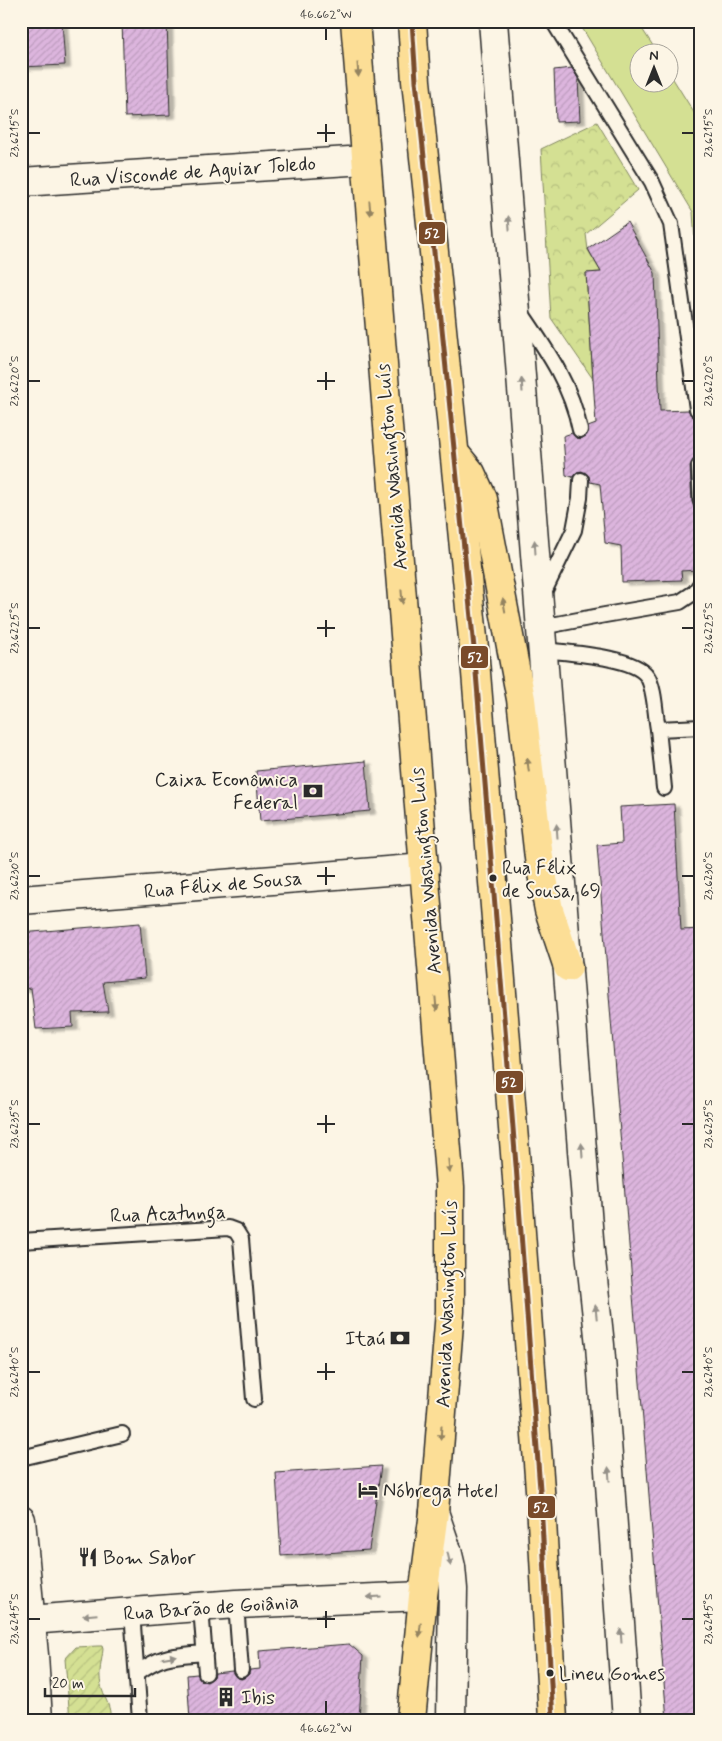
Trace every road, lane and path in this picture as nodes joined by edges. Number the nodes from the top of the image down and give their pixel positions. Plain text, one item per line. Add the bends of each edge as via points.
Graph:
1 (355, 21) edge
2 (412, 21) edge
3 (493, 21) edge
4 (554, 21) edge
5 (366, 160) junction
6 (21, 182) edge
7 (516, 304) junction
8 (697, 410) dead end
9 (580, 430) dead end
10 (455, 453) junction
11 (699, 466) dead end
12 (581, 480) dead end
13 (701, 502) edge
14 (701, 583) edge
15 (541, 626) junction
16 (701, 727) edge
17 (658, 729) junction
18 (664, 788) dead end
19 (425, 868) junction
20 (21, 900) edge
21 (568, 967) junction
22 (21, 1241) edge
23 (254, 1399) dead end
24 (122, 1434) dead end
25 (21, 1458) edge
26 (434, 1512) junction
27 (22, 1537) edge
28 (423, 1596) junction
29 (236, 1604) junction
30 (201, 1607) junction
31 (132, 1612) junction
32 (30, 1620) junction
33 (205, 1652) junction
34 (241, 1670) dead end
35 (137, 1673) junction
36 (206, 1673) dead end
37 (38, 1720) edge
38 (140, 1720) edge
39 (411, 1720) edge
40 (452, 1720) edge
41 (552, 1720) edge
42 (627, 1720) edge

1 -> 5 highway, Avenida Washington Luís
2 - 10 highway
7 -> 3 street
4 - 8 lane via 652,182 671,224
5 - 6 street, Rua Visconde de Aguiar Toledo
5 -> 19 highway, Avenida Washington Luís
7 - 9 lane via 555,362 577,414
15 -> 7 street
21 -> 10 highway via 549,910 539,858 521,699 483,499 471,473
10 - 41 highway via 516,1164 541,1503
11 - 13 lane
12 - 15 lane via 574,530
14 - 15 lane via 696,592 680,602
15 - 17 lane via 646,674
21 -> 15 street
16 - 17 lane
17 - 18 lane
19 - 20 street, Rua Félix de Sousa
19 -> 26 highway, Avenida Washington Luís via 450,1187 450,1311
42 -> 21 street
22 - 23 lane, Rua Acatunga via 228,1228 236,1231 241,1239
24 - 25 lane
26 - 28 highway, Avenida Washington Luís
26 -> 40 street via 449,1559 453,1589
27 - 32 street
28 -> 29 street, Rua Barão de Goiânia
28 -> 39 highway, Avenida Washington Luís
29 - 30 street, Rua Barão de Goiânia
29 - 34 lane
30 - 31 street, Rua Barão de Goiânia
30 - 33 lane
31 -> 32 street, Rua Barão de Goiânia
31 - 35 lane
32 - 37 street
35 -> 33 lane via 165,1657
33 - 36 lane
35 - 38 lane

